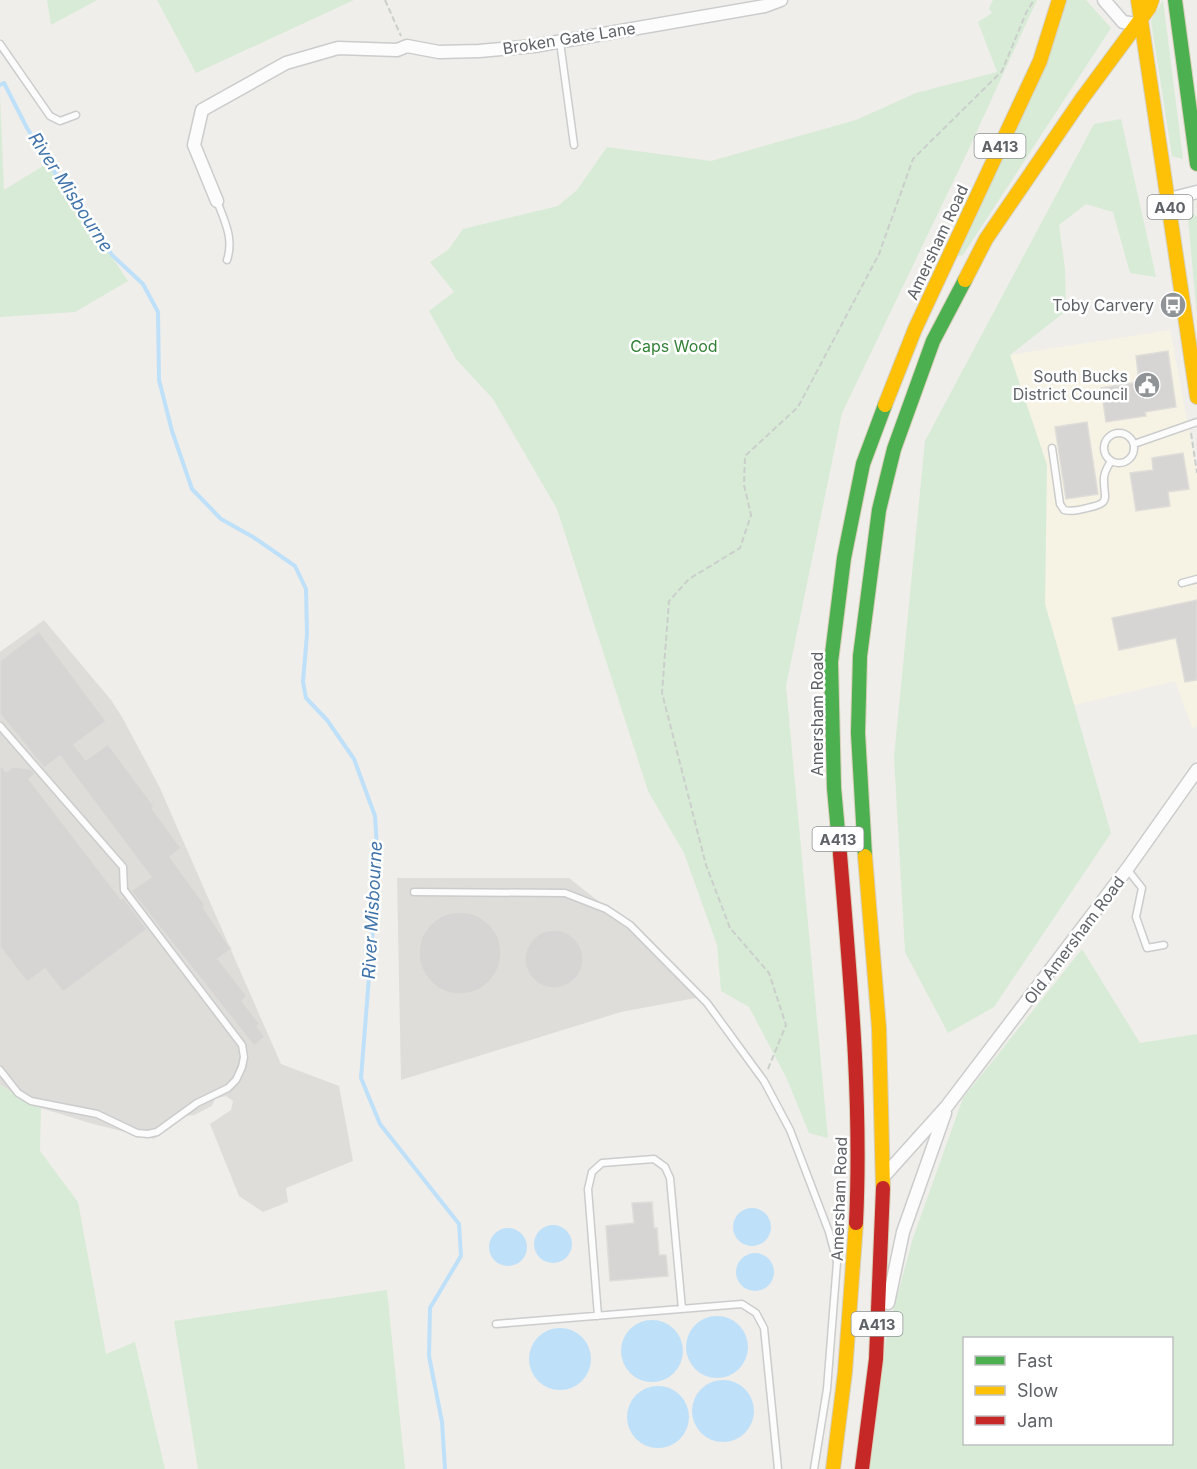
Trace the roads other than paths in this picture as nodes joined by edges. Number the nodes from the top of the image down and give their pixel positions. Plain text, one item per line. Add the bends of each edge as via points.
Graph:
1 (781, 0) edge
2 (1059, 0) edge
3 (1104, 0) edge
4 (1138, 0) edge
5 (1152, 0) edge
6 (1175, 0) edge
7 (1139, 21) junction
8 (560, 42) junction
9 (0, 44) edge
10 (76, 115) dead end
11 (574, 145) dead end
12 (1197, 164) edge
13 (1197, 192) edge
14 (1169, 199) junction
15 (217, 201) joint
16 (227, 260) dead end
17 (1197, 397) edge
18 (1197, 422) edge
19 (1134, 444) junction
20 (1052, 448) dead end
21 (1111, 461) junction
22 (1197, 579) edge
23 (1182, 583) dead end
24 (0, 726) edge
25 (1197, 770) edge
26 (1127, 869) junction
27 (414, 892) dead end
28 (1164, 945) dead end
29 (0, 1070) edge
30 (947, 1106) junction
31 (883, 1177) junction
32 (855, 1247) junction
33 (682, 1309) junction
34 (598, 1316) junction
35 (496, 1324) dead end
36 (876, 1359) junction
37 (778, 1469) edge
38 (814, 1469) edge
39 (833, 1469) edge
40 (862, 1469) edge

1 - 8 street, Broken Gate Lane
2 - 32 main road, Amersham Road / A413 via 1040,61 891,388 863,464 844,558 831,662 834,788 853,1012 858,1130
3 - 7 street via 1123,22
4 - 7 main road, A40
5 - 7 main road, A413
6 - 12 main road
7 - 14 main road, A40
7 - 31 main road, A413 via 986,239 933,341 894,449 879,510 860,656 858,733 879,1028
8 - 11 lane
8 - 15 street, Broken Gate Lane via 479,51 439,52 407,46 398,50 338,48 286,63 202,110 194,145
9 - 10 lane via 50,116 60,121
13 - 14 street
14 - 17 main road, A40
15 - 16 lane via 229,234 231,248
18 - 19 lane
19 - 21 lane via 1129,459 1121,463
19 - 21 lane via 1121,432 1111,435 1104,448
20 - 21 lane via 1060,504 1070,512 1104,502 1104,476
22 - 23 lane
24 - 29 lane via 123,867 124,890 242,1045 244,1057 236,1080 228,1088 148,1134 131,1131 98,1114 31,1101
25 - 26 street, Old Amersham Road
26 - 28 lane via 1142,888 1136,918 1147,948
26 - 30 street, Old Amersham Road
27 - 38 lane via 565,893 606,909 630,925 707,1003 764,1081 790,1130 837,1262 827,1389
30 - 31 street, Old Amersham Road
30 - 36 street, Old Amersham Road via 903,1232
31 - 32 street, Old Amersham Road via 866,1206
31 - 36 main road, A413
32 - 39 main road, Amersham Road / A413
33 - 34 lane
33 - 34 lane via 670,1178 665,1167 654,1159 613,1162 602,1163 592,1172 588,1189
33 - 37 lane via 742,1304 756,1313 764,1328
34 - 35 lane
36 - 40 main road, A413

